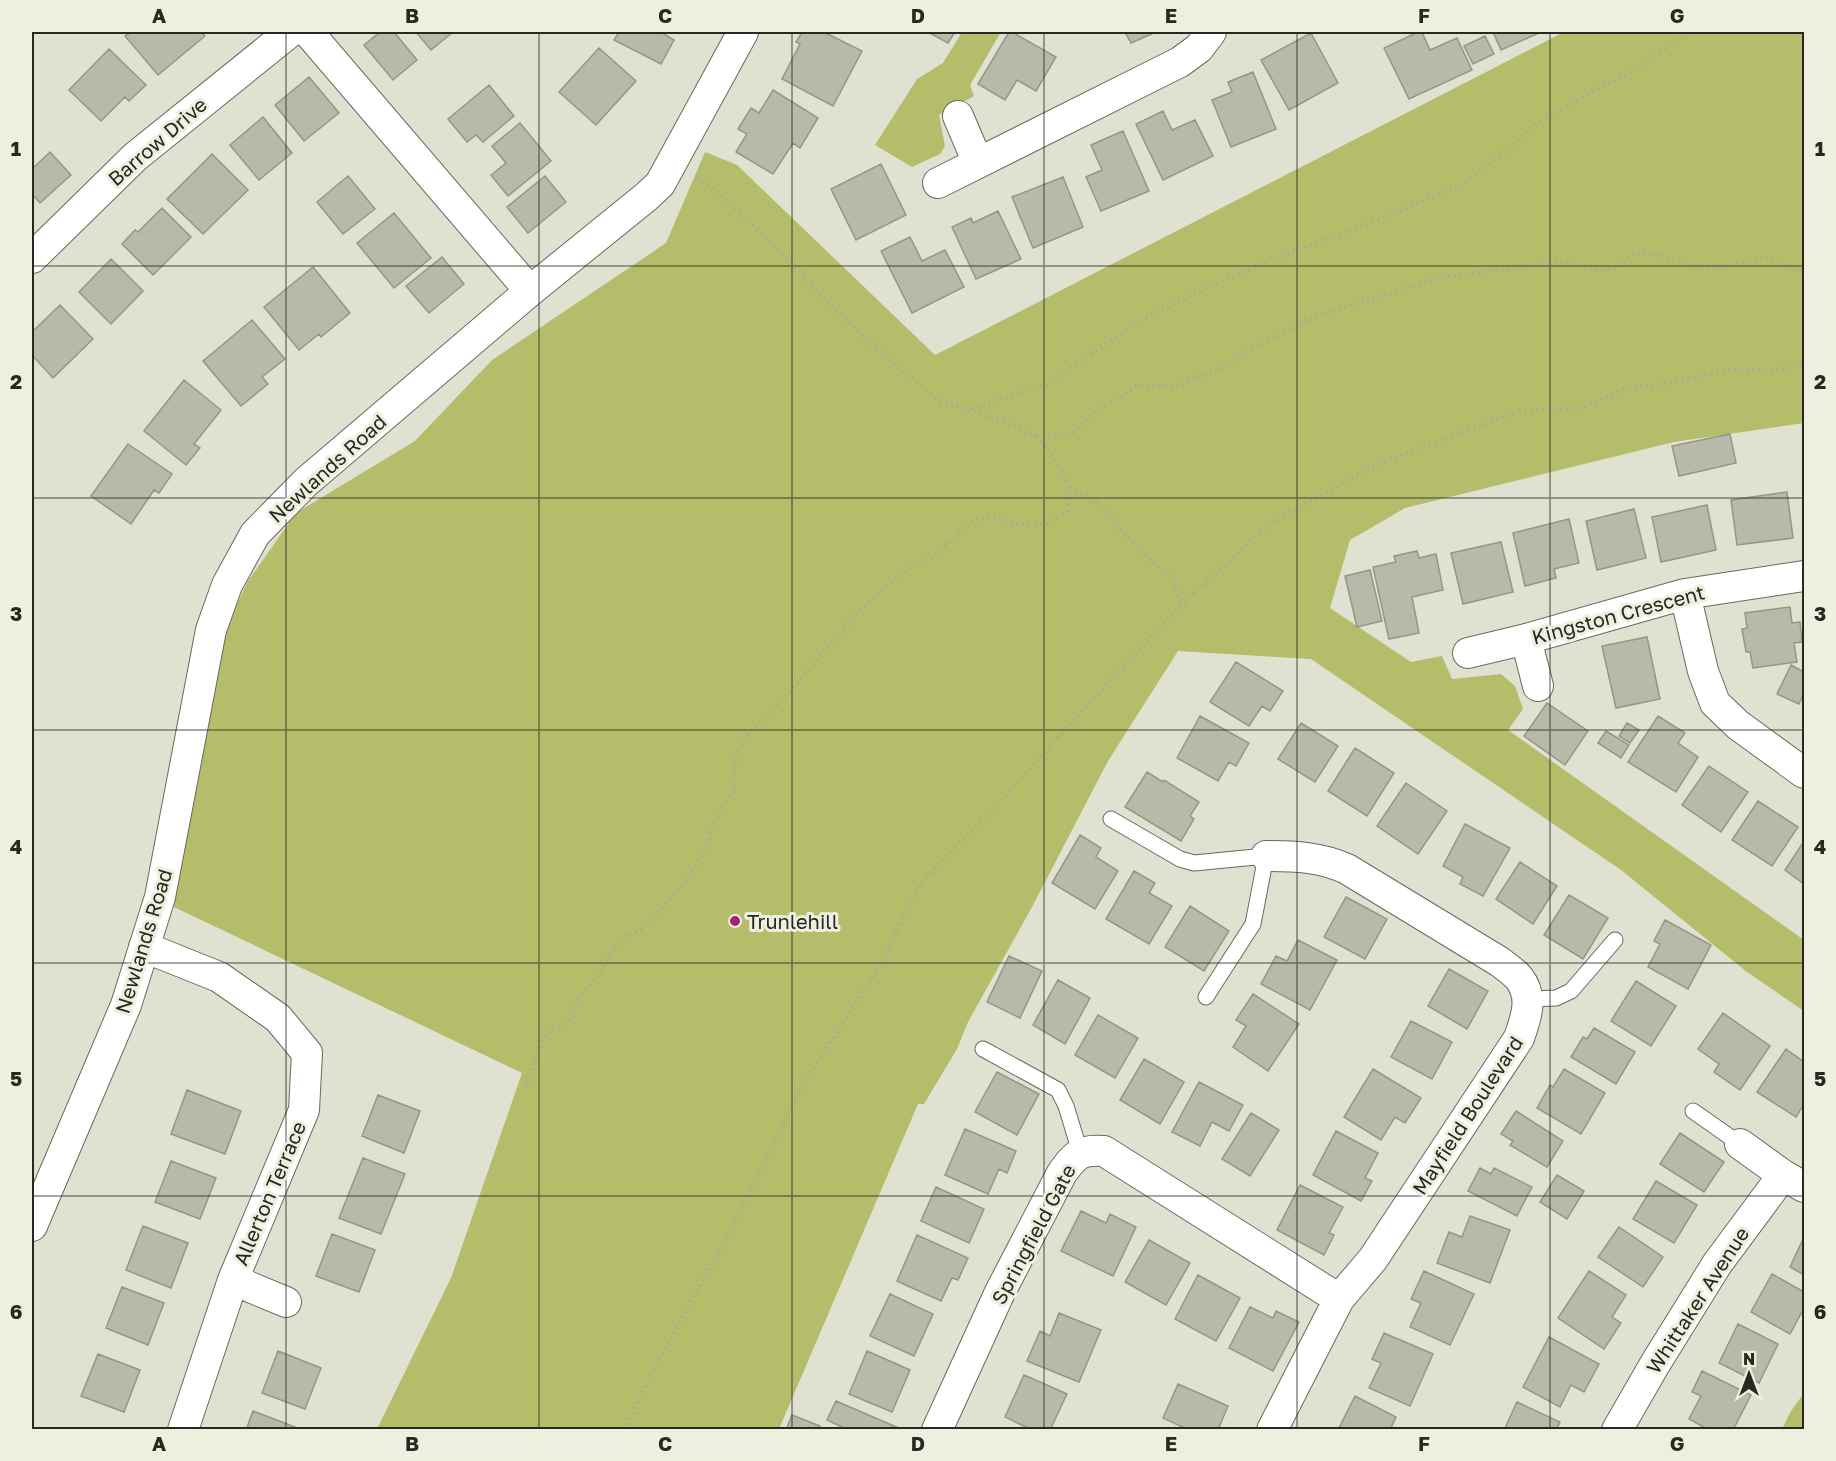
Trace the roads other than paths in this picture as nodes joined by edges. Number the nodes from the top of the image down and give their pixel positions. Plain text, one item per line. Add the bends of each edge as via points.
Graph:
1 (290, 32) edge
2 (308, 32) edge
3 (743, 32) edge
4 (1211, 32) edge
5 (958, 116) dead end
6 (978, 163) junction
7 (938, 183) dead end
8 (32, 258) edge
9 (530, 291) junction
10 (1804, 576) edge
11 (1685, 594) junction
12 (1526, 639) junction
13 (1468, 653) dead end
14 (1538, 686) dead end
15 (1804, 773) edge
16 (1111, 819) dead end
17 (1266, 856) junction
18 (1615, 940) dead end
19 (144, 946) junction
20 (1206, 997) dead end
21 (1528, 999) junction
22 (983, 1049) dead end
23 (1693, 1111) dead end
24 (1740, 1144) joint
25 (1080, 1152) junction
26 (1794, 1181) edge
27 (32, 1226) edge
28 (233, 1280) junction
29 (1339, 1299) junction
30 (286, 1302) dead end
31 (183, 1430) edge
32 (937, 1430) edge
33 (1272, 1430) edge
34 (1617, 1430) edge

1 - 8 street, Barrow Drive via 135,157
2 - 9 street
3 - 9 street, Newlands Road via 660,184
4 - 6 street via 1199,48 1180,62
5 - 6 street
6 - 7 street
9 - 19 street, Newlands Road via 306,482 255,534 228,585 211,630 160,897
10 - 11 street, Kingston Crescent
11 - 12 street, Kingston Crescent
11 - 15 street via 1703,671 1715,703 1738,725
12 - 13 street, Kingston Crescent
12 - 14 street
16 - 17 lane via 1180,859 1194,863
17 - 20 lane via 1253,924
17 - 21 street via 1331,861 1347,869 1500,962 1519,978
18 - 21 lane via 1571,991 1556,998
19 - 27 street, Newlands Road via 126,1005
19 - 28 street, Allerton Terrace via 219,977 278,1018 308,1053 304,1110
21 - 29 street, Mayfield Boulevard via 1527,1017 1519,1038 1373,1259
22 - 25 lane via 1058,1090
23 - 24 lane
24 - 26 street
25 - 29 street, Springfield Gate via 1104,1151
25 - 32 street, Springfield Gate via 1062,1173 1000,1292
26 - 34 street, Whittaker Avenue via 1717,1264
28 - 30 street, Allerton Terrace
28 - 31 street, Allerton Terrace
29 - 33 street, Mayfield Boulevard

